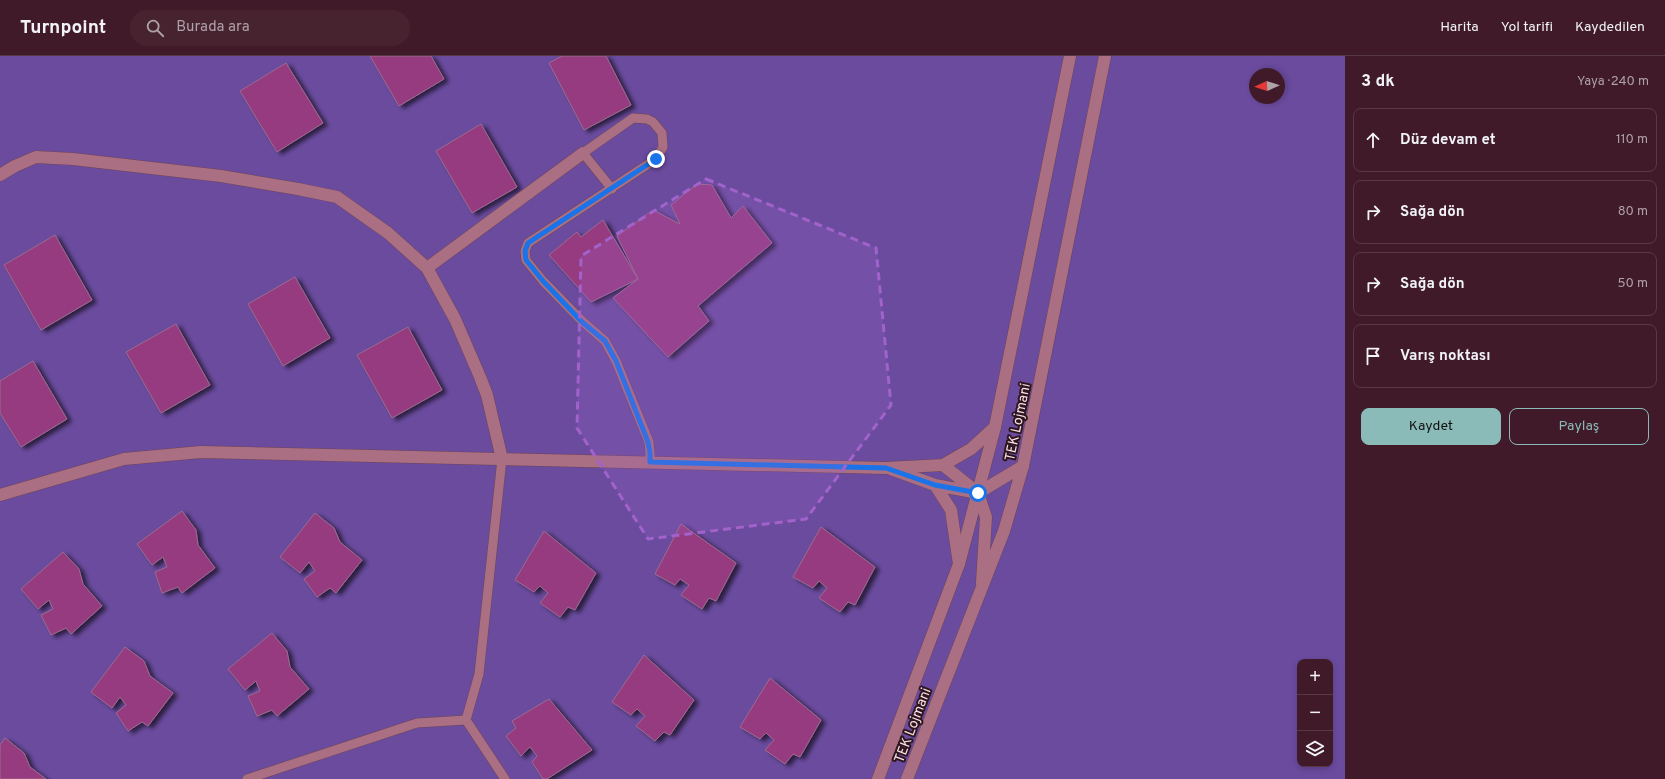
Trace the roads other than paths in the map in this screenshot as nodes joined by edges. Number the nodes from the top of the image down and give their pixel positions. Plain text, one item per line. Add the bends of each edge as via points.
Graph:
1 (1070, 56) edge
2 (1105, 56) edge
3 (583, 153) junction
4 (0, 174) edge
5 (612, 189) junction
6 (427, 268) junction
7 (995, 427) junction
8 (502, 459) junction
9 (650, 462) junction
10 (943, 465) junction
11 (1023, 466) junction
12 (886, 468) junction
13 (935, 485) junction
14 (978, 493) junction
15 (0, 495) edge
16 (960, 564) junction
17 (982, 587) junction
18 (466, 720) junction
19 (247, 779) edge
20 (505, 779) edge
21 (878, 779) edge
22 (908, 779) edge

1 - 7 street, TEK Lojmani
2 - 11 street, TEK Lojmani
3 - 5 lane
3 - 5 lane via 633,118 647,119 658,127 663,140 656,159
3 - 6 street
4 - 6 street via 36,157 73,159 221,176 337,197 388,233
5 - 9 lane via 528,243 525,255 526,260 560,301 605,341 616,361 648,442
6 - 8 street via 455,319 487,394
7 - 10 street via 971,449
7 - 14 street, TEK Lojmani
8 - 9 street
8 - 15 street via 201,452 124,459
8 - 18 lane via 479,674
9 - 12 street
10 - 12 street
10 - 14 street
11 - 14 street
11 - 17 street, TEK Lojmani via 1004,531
12 - 13 street
13 - 14 street
13 - 16 street via 951,510
14 - 16 street, TEK Lojmani
14 - 17 street via 986,517
16 - 21 street, TEK Lojmani
17 - 22 street, TEK Lojmani
18 - 19 lane via 417,723
18 - 20 lane

